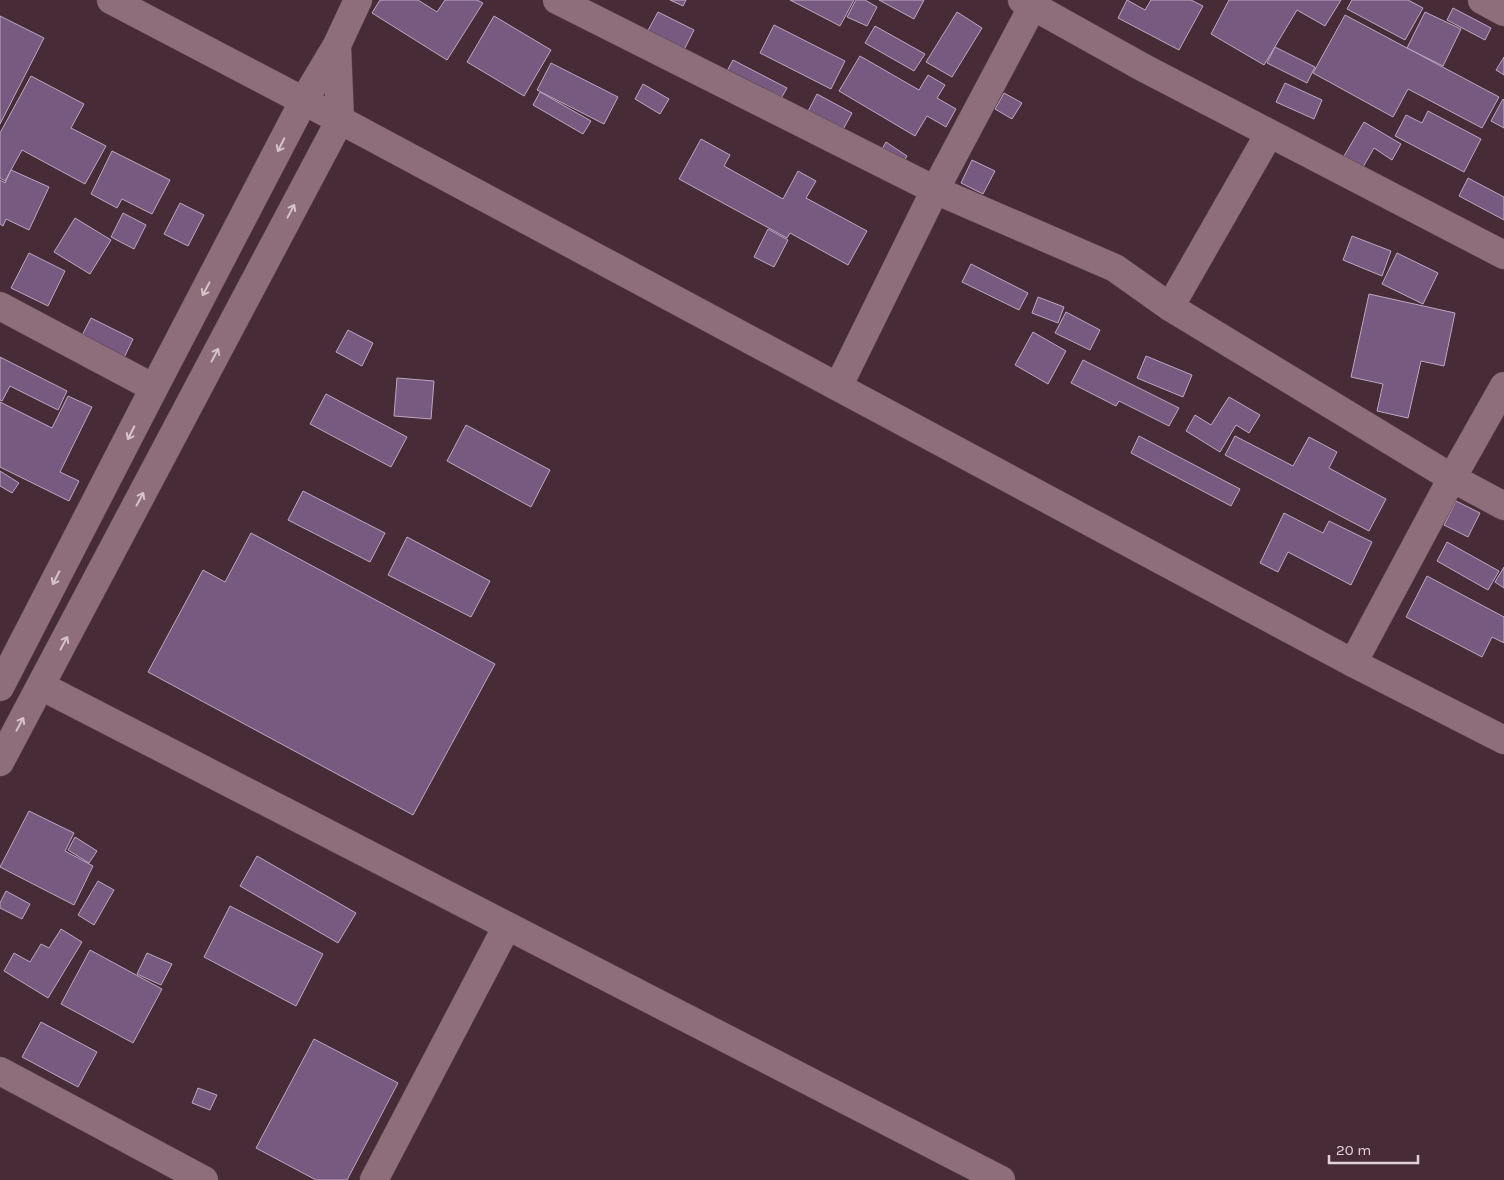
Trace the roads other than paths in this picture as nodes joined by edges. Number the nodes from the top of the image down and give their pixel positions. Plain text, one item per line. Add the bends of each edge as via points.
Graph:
1 (111, 0) edge
2 (358, 0) edge
3 (557, 0) edge
4 (1482, 0) edge
5 (1031, 2) edge
6 (1504, 12) edge
7 (336, 45) junction
8 (303, 102) junction
9 (340, 120) junction
10 (1269, 134) junction
11 (936, 190) junction
12 (1504, 255) edge
13 (0, 306) edge
14 (1170, 307) junction
15 (1504, 386) edge
16 (838, 387) junction
17 (154, 388) junction
18 (1452, 478) junction
19 (1504, 506) edge
20 (1353, 663) junction
21 (4, 672) edge
22 (41, 686) junction
23 (1504, 740) edge
24 (0, 762) edge
25 (507, 926) junction
26 (0, 1071) edge
27 (966, 1172) edge
28 (204, 1180) edge
29 (374, 1180) edge
30 (1001, 1180) edge

1 - 8 street
2 - 7 street
3 - 11 street
4 - 6 street
5 - 10 street via 1144,68
5 - 11 street
7 - 8 street
7 - 9 street
8 - 9 street
8 -> 17 street
9 - 16 street
22 -> 9 street
10 - 12 street
10 - 14 street
11 - 14 street via 1114,268
11 - 16 street
13 - 17 street
14 - 18 street
15 - 18 street
16 - 20 street
17 -> 21 street
18 - 19 street
18 - 20 street
20 - 23 street
24 -> 22 street
22 - 25 street
25 - 27 street
25 - 29 street
26 - 28 street
27 - 30 street

